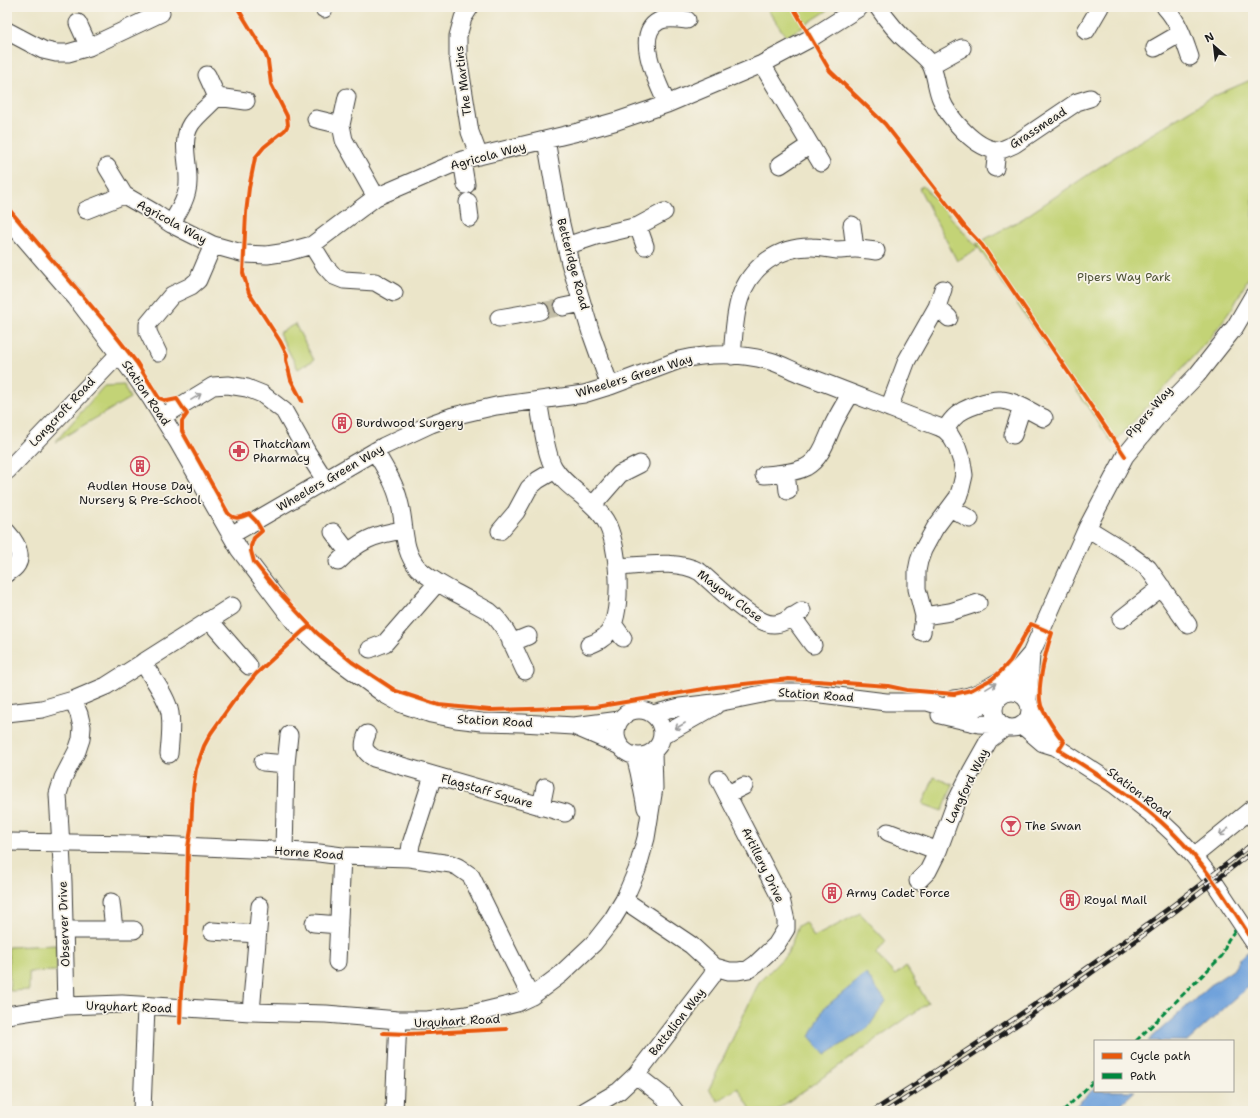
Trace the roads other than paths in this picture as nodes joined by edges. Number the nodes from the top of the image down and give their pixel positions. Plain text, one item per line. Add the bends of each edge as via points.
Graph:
1 (470, 7) edge
2 (860, 7) edge
3 (878, 7) edge
4 (1100, 7) edge
5 (1165, 7) edge
6 (161, 13) dead end
7 (665, 13) edge
8 (687, 20) dead end
9 (78, 23) dead end
10 (7, 31) edge
11 (1086, 31) dead end
12 (1181, 33) junction
13 (89, 47) junction
14 (962, 48) dead end
15 (1155, 48) dead end
16 (1190, 57) dead end
17 (762, 64) junction
18 (931, 65) junction
19 (207, 75) dead end
20 (1080, 96) dead end
21 (217, 97) junction
22 (347, 97) dead end
23 (246, 101) dead end
24 (667, 104) junction
25 (316, 119) dead end
26 (341, 125) junction
27 (546, 140) junction
28 (810, 145) junction
29 (998, 150) junction
30 (479, 156) junction
31 (462, 160) junction
32 (821, 163) dead end
33 (780, 165) dead end
34 (106, 167) dead end
35 (995, 168) dead end
36 (124, 194) junction
37 (376, 197) junction
38 (468, 202) dead end
39 (86, 210) dead end
40 (664, 212) dead end
41 (7, 218) edge
42 (171, 224) junction
43 (852, 225) dead end
44 (638, 226) junction
45 (312, 245) junction
46 (213, 246) junction
47 (566, 246) junction
48 (645, 246) dead end
49 (855, 249) junction
50 (876, 251) dead end
51 (942, 289) dead end
52 (394, 294) dead end
53 (1253, 296) edge
54 (582, 303) junction
55 (563, 307) tunnel mouth
56 (540, 310) tunnel mouth
57 (499, 318) dead end
58 (158, 353) dead end
59 (118, 354) junction
60 (732, 356) junction
61 (610, 386) junction
62 (851, 393) junction
63 (538, 401) junction
64 (1022, 407) junction
65 (889, 408) junction
66 (162, 417) junction
67 (1044, 418) dead end
68 (945, 430) junction
69 (1013, 435) dead end
70 (375, 451) junction
71 (640, 464) dead end
72 (555, 470) junction
73 (7, 471) edge
74 (786, 473) junction
75 (764, 476) dead end
76 (325, 480) junction
77 (788, 491) dead end
78 (593, 504) junction
79 (950, 508) junction
80 (970, 519) dead end
81 (1087, 528) junction
82 (403, 530) junction
83 (500, 531) dead end
84 (7, 532) edge
85 (333, 532) dead end
86 (231, 535) junction
87 (617, 567) junction
88 (7, 573) edge
89 (437, 583) junction
90 (1162, 588) junction
91 (978, 603) dead end
92 (232, 606) dead end
93 (1121, 619) dead end
94 (209, 620) junction
95 (1188, 625) dead end
96 (528, 636) dead end
97 (512, 643) junction
98 (589, 645) dead end
99 (813, 645) dead end
100 (382, 648) dead end
101 (1031, 654) junction
102 (143, 662) junction
103 (249, 666) dead end
104 (1019, 668) junction
105 (525, 671) dead end
106 (1003, 696) junction
107 (73, 700) junction
108 (722, 702) junction
109 (886, 702) junction
110 (926, 702) junction
111 (1030, 705) junction
112 (7, 713) edge
113 (653, 714) junction
114 (620, 720) junction
115 (574, 726) junction
116 (1003, 726) junction
117 (1022, 726) junction
118 (367, 734) dead end
119 (289, 735) dead end
120 (662, 736) junction
121 (620, 746) junction
122 (1056, 747) junction
123 (653, 752) junction
124 (169, 754) dead end
125 (634, 756) junction
126 (264, 762) dead end
127 (286, 764) junction
128 (433, 776) junction
129 (719, 779) dead end
130 (744, 786) dead end
131 (545, 787) dead end
132 (728, 794) junction
133 (541, 807) junction
134 (1253, 808) edge
135 (565, 813) dead end
136 (648, 818) junction
137 (888, 832) dead end
138 (7, 842) edge
139 (60, 843) junction
140 (284, 851) junction
141 (938, 851) junction
142 (342, 856) junction
143 (1194, 856) junction
144 (409, 858) junction
145 (918, 881) dead end
146 (624, 900) junction
147 (111, 902) dead end
148 (260, 906) dead end
149 (314, 923) dead end
150 (339, 925) junction
151 (114, 929) junction
152 (64, 930) junction
153 (134, 930) dead end
154 (212, 931) dead end
155 (1247, 932) edge
156 (257, 934) junction
157 (337, 962) dead end
158 (715, 967) junction
159 (532, 996) junction
160 (66, 1006) junction
161 (146, 1007) junction
162 (251, 1012) junction
163 (7, 1015) edge
164 (398, 1020) junction
165 (636, 1076) junction
166 (142, 1111) edge
167 (394, 1111) edge
168 (585, 1111) edge
169 (675, 1111) edge

1 - 30 street, The Martins via 458,36 458,56 470,132
2 - 17 street, Agricola Way via 811,38
3 - 18 street, Grassmead via 897,32
4 - 11 street
5 - 12 street
6 - 13 street
7 - 8 street
7 - 24 street via 649,35 647,53
9 - 13 street
10 - 13 street via 43,50 56,53 68,53
12 - 15 street
12 - 16 street
14 - 18 street
17 - 24 street, Agricola Way
17 - 28 street
18 - 29 street, Grassmead via 941,98 953,119 969,136
19 - 21 street
20 - 29 street, Grassmead via 1015,144
21 - 23 street
21 - 42 street via 191,124 187,135 187,190 185,200
22 - 26 street
24 - 27 street, Agricola Way via 617,121
25 - 26 street
26 - 37 street via 344,140
27 - 30 street, Agricola Way
27 - 47 street, Betteridge Road
28 - 32 street
28 - 33 street
29 - 35 street, Grassmead
30 - 31 street, Agricola Way
31 - 37 street, Agricola Way
31 - 38 street
34 - 36 street, Agricola Way
36 - 39 street, Agricola Way
36 - 42 street, Agricola Way
37 - 45 street, Agricola Way
40 - 44 street
41 - 59 street, Station Road via 76,298
42 - 46 street, Agricola Way
43 - 49 street
44 - 47 street
44 - 48 street
45 - 46 street, Agricola Way via 300,250 267,255 245,254
45 - 52 street via 334,276 344,280 377,277
46 - 58 street via 198,280 191,286 169,289 148,324 148,332
47 - 54 street, Betteridge Road
49 - 50 street
49 - 60 street via 803,248 783,252 764,263 750,277 740,297
51 - 65 street via 943,312 906,360
53 - 81 street, Pipers Way via 1235,327 1197,375 1161,412 1125,456
54 - 55 street
54 - 61 street, Betteridge Road
56 - 57 street
59 - 66 street, Station Road
59 - 73 street, Longcroft Road
60 - 61 street, Wheelers Green Way via 705,355 680,360
60 - 62 street, Wheelers Green Way via 772,361
61 - 63 street, Wheelers Green Way via 584,394
62 - 65 street, Wheelers Green Way
62 - 74 street via 819,456 806,467
63 - 70 street, Wheelers Green Way via 496,406 453,416
63 - 72 street via 548,453
64 - 67 street
64 - 68 street via 1001,400 992,401 966,409 958,414
64 - 69 street
65 - 68 street, Wheelers Green Way
66 -> 76 street via 213,386 247,388 262,394 284,411
66 - 86 street, Station Road
68 - 79 street via 959,451 964,475 958,497
70 - 76 street, Wheelers Green Way
70 - 82 street via 397,494 402,511
71 - 78 street via 620,474
72 - 78 street
72 - 83 street via 529,488 516,512
74 - 75 street
74 - 77 street
76 - 86 street, Wheelers Green Way
78 - 87 street via 610,527
79 - 80 street
79 - 91 street via 935,528 919,561 917,589 923,624
81 - 90 street via 1148,568
81 - 101 street, Pipers Way
82 - 85 street via 384,532 375,536 343,557
82 - 89 street via 414,563
84 - 88 street via 16,542 20,556 15,569
86 - 115 street, Station Road via 267,588 303,631 342,664 384,694 415,709 456,719
87 - 98 street via 618,631 608,633
87 - 99 street, Mayow Close via 670,564 687,566 700,572 760,621 780,624 797,614
89 - 97 street via 489,611
89 - 100 street
90 - 93 street
90 - 95 street
92 - 94 street
94 - 102 street
94 - 103 street
96 - 97 street
97 - 105 street
101 - 104 street, Pipers Way
101 - 111 street, Pipers Way
102 - 107 street via 106,686
102 - 124 street via 167,702 170,712
104 - 106 street, Pipers Way
110 -> 104 street via 975,695
106 - 110 street, Station Road via 977,707 958,708
106 - 111 street, Station Road via 1020,693
106 - 116 street via 994,704 995,716
107 - 112 street via 42,709
107 - 139 street, Observer Drive via 82,728 81,739 58,794
108 - 109 street, Station Road via 759,693 788,691
108 - 113 street, Station Road via 680,707
108 -> 120 street, Station Road
109 - 110 street, Station Road
109 - 116 street, Station Road via 979,724
111 - 117 street via 1029,718
111 - 122 street, Station Road
113 - 114 street, Station Road via 647,711 632,711
113 - 120 street via 659,720
114 - 115 street, Station Road
114 - 121 street via 616,735
115 - 121 street, Station Road
116 - 117 street, Station Road
116 - 141 street, Langford Way via 989,740 971,772 956,802
117 - 122 street, Station Road via 1043,743
118 - 128 street, Flagstaff Square via 363,747 374,758
119 - 127 street
120 - 123 street via 658,748
121 - 125 street, Station Road
122 - 143 street, Station Road via 1115,785 1149,811
123 - 125 street
123 - 136 street, Urquhart Road via 654,788
125 - 136 street, Urquhart Road
126 - 127 street
127 - 140 street
128 - 133 street, Flagstaff Square via 477,786
128 - 144 street, Flagstaff Square via 411,844
129 - 132 street, Artillery Drive
130 - 132 street
131 - 133 street, Flagstaff Square
132 - 158 street, Artillery Drive via 781,900 786,929 776,944 749,969 730,971
133 - 135 street, Flagstaff Square
134 -> 143 street
136 - 146 street, Urquhart Road via 641,858
137 - 141 street
138 - 139 street, Horne Road
139 - 140 street, Horne Road
139 - 152 street, Observer Drive
140 - 142 street, Horne Road
141 - 145 street, Langford Way via 928,871
142 - 144 street, Horne Road
142 - 150 street
143 - 155 street, Station Road
144 - 159 street, Horne Road via 451,864 471,876
146 - 158 street, Artillery Drive via 691,946
146 - 159 street, Urquhart Road via 594,943 560,975
147 - 151 street
148 - 156 street
149 - 150 street
150 - 157 street
151 - 152 street
151 - 153 street
152 - 160 street, Observer Drive
154 - 156 street
156 - 162 street
158 - 165 street, Battalion Way via 712,976
159 - 164 street, Urquhart Road via 517,1003 467,1015 428,1020
160 - 161 street, Urquhart Road via 122,1004
160 - 163 street, Urquhart Road
161 - 162 street, Urquhart Road
161 - 166 street
162 - 164 street, Urquhart Road via 326,1014
164 - 167 street
165 - 168 street, Battalion Way via 614,1094
165 - 169 street via 664,1097

